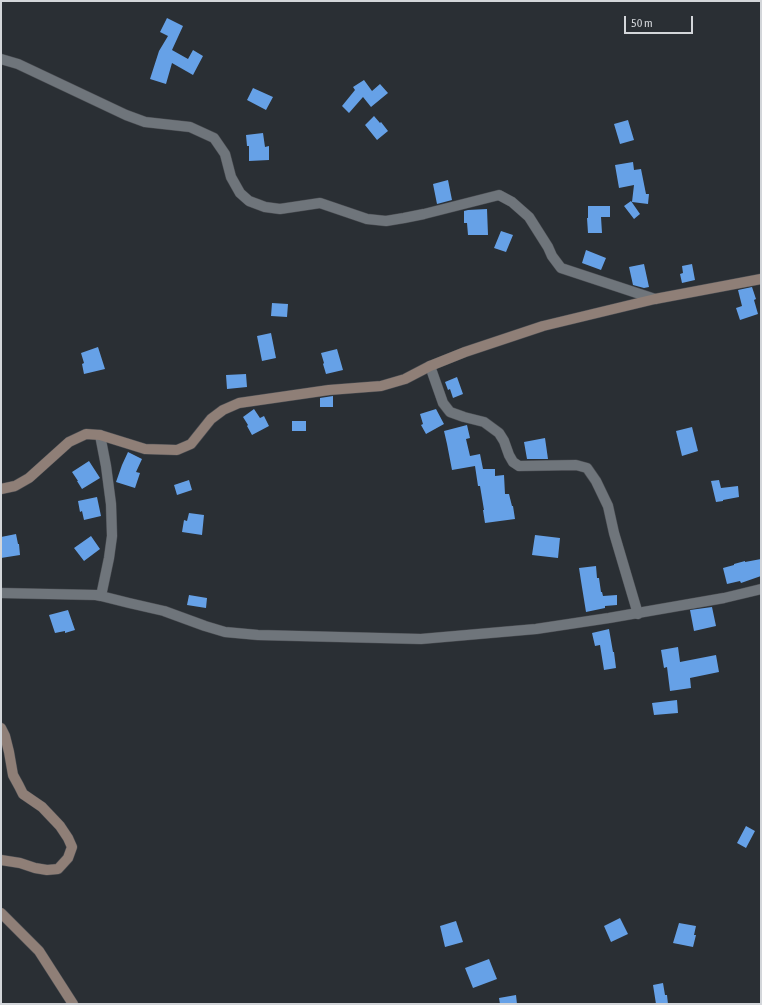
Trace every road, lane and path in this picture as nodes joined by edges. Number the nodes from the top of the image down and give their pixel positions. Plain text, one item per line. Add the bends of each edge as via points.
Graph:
1 (1, 59) edge
2 (761, 279) edge
3 (655, 299) junction
4 (430, 366) junction
5 (100, 435) junction
6 (1, 489) edge
7 (761, 589) edge
8 (1, 593) edge
9 (102, 596) junction
10 (638, 614) junction
11 (1, 728) edge
12 (1, 860) edge
13 (1, 913) edge
14 (73, 1004) edge

1 - 3 street via 18,64 126,115 145,122 190,128 214,138 225,154 231,177 240,193 250,201 265,207 280,209 320,203 367,219 386,221 499,195 512,202 529,217 561,268
2 - 3 street
3 - 4 street via 543,326
4 - 5 street via 405,379 381,386 329,390 239,404 223,410 211,419 191,444 177,450 145,449
4 - 10 street via 450,412 484,422 499,433 513,462 519,466 576,465 587,468 608,506
5 - 6 street via 86,434 69,442 29,478 15,486
5 - 9 street via 111,504 112,536
7 - 10 street
8 - 9 street
9 - 10 street via 164,610 225,632 258,635 421,639 536,629
11 - 12 street via 10,752 13,775 23,794 42,807 60,826 72,847 68,858 58,869 47,870
13 - 14 street via 40,951

